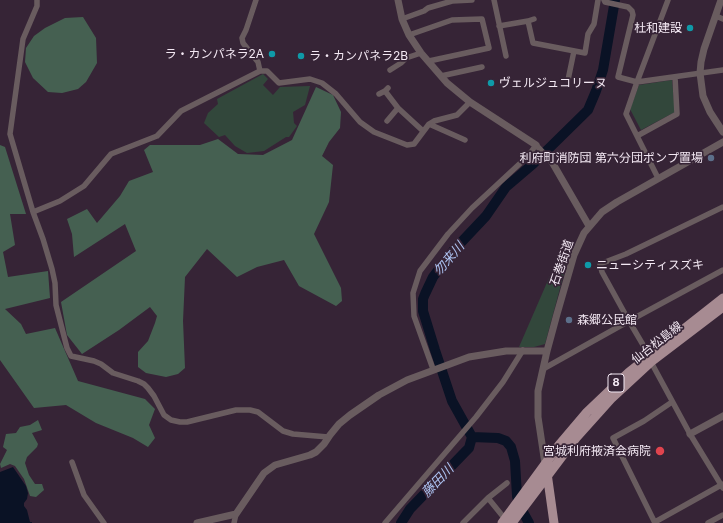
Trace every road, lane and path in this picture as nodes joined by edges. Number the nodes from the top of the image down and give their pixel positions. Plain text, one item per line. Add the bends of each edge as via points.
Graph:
1 (36, 0) edge
2 (256, 0) edge
3 (398, 0) edge
4 (452, 0) edge
5 (472, 0) edge
6 (494, 0) edge
7 (598, 0) edge
8 (668, 0) edge
9 (722, 0) edge
10 (605, 1) edge
11 (719, 18) edge
12 (402, 19) junction
13 (499, 26) junction
14 (409, 35) junction
15 (574, 51) junction
16 (421, 53) junction
17 (506, 56) dead end
18 (429, 61) junction
19 (482, 68) dead end
20 (390, 70) dead end
21 (723, 70) edge
22 (260, 71) junction
23 (700, 73) junction
24 (441, 76) junction
25 (675, 77) junction
26 (568, 80) dead end
27 (637, 82) junction
28 (379, 94) dead end
29 (470, 102) junction
30 (398, 108) junction
31 (387, 121) dead end
32 (429, 124) junction
33 (423, 131) junction
34 (723, 132) edge
35 (637, 136) junction
36 (465, 140) dead end
37 (723, 142) edge
38 (537, 146) junction
39 (552, 162) joint
40 (658, 178) junction
41 (723, 207) edge
42 (33, 212) junction
43 (589, 226) junction
44 (723, 270) edge
45 (723, 298) edge
46 (723, 306) edge
47 (629, 321) junction
48 (523, 350) junction
49 (547, 351) junction
50 (650, 359) junction
51 (543, 369) junction
52 (433, 370) junction
53 (672, 402) junction
54 (723, 416) edge
55 (690, 434) junction
56 (328, 437) junction
57 (72, 462) dead end
58 (545, 464) junction
59 (548, 476) junction
60 (507, 483) dead end
61 (722, 486) edge
62 (488, 498) junction
63 (236, 514) junction
64 (723, 514) edge
65 (506, 522) edge
66 (104, 523) edge
67 (197, 523) edge
68 (234, 523) edge
69 (385, 523) edge
70 (462, 523) edge
71 (554, 523) edge
72 (655, 523) edge
73 (708, 523) edge

1 - 42 street via 37,6 22,40 10,134
2 - 22 street via 242,38 258,62
3 - 12 street
4 - 5 street
4 - 12 street
6 - 13 street
7 - 15 street via 585,53
8 - 27 street
9 - 11 street
10 - 27 street via 624,6 630,9 633,15 618,77
11 - 23 street via 704,49
12 - 14 street
13 - 15 street via 531,20 533,43
13 - 17 street
14 - 16 street
14 - 18 street via 452,20 482,19 489,48
15 - 26 street
16 - 18 street
16 - 20 street via 406,58
18 - 24 street
19 - 24 street
21 - 23 street
22 - 33 street via 267,71 279,83 310,79 322,83 336,94 360,122 374,132 408,145 414,144
22 - 42 street via 181,111 157,136 111,154 84,186 60,201
23 - 25 street
23 - 34 street via 703,96
24 - 29 street
25 - 27 street
25 - 35 street via 677,114
27 - 35 street via 626,114
28 - 30 street via 386,89
29 - 32 street via 457,115
29 - 38 street
30 - 31 street
30 - 33 street
32 - 33 street
32 - 36 street
35 - 40 street
37 - 40 street, 石巻街道
38 - 39 street
38 - 52 street via 453,228 420,272 413,293 414,316
39 - 43 street
40 - 43 street, 石巻街道 via 602,212
41 - 47 street via 600,264
42 - 56 street via 52,269 56,305 67,348 72,356 94,361 113,373 144,384 164,415 171,420 187,422 236,410 250,410 258,412 282,431
43 - 49 street, 石巻街道 via 574,255
44 - 47 street
45 - 50 main road, 仙台松島線 / 8
46 - 50 main road, 仙台松島線 / 8
47 - 50 street
47 - 51 street
48 - 49 street
48 - 52 street via 482,354
48 - 69 street via 503,382 476,417
49 - 51 street, 石巻街道
50 - 53 street
50 - 58 main road, 仙台松島線 / 8 via 612,386 587,412
50 - 59 main road, 仙台松島線 / 8 via 576,438
51 - 58 street, 石巻街道 via 537,404
52 - 56 street via 379,395 339,424
53 - 55 street
53 - 72 street via 613,438
54 - 55 street
55 - 61 street
56 - 63 street via 324,444 310,455 275,465 264,473
57 - 66 street via 84,495
58 - 59 main road
58 - 65 main road, 仙台松島線 / 8
59 - 65 main road, 仙台松島線 / 8 via 520,514
59 - 71 main road
60 - 62 street
61 - 72 street
62 - 65 street
62 - 70 street
63 - 67 street
63 - 68 street
64 - 73 street

